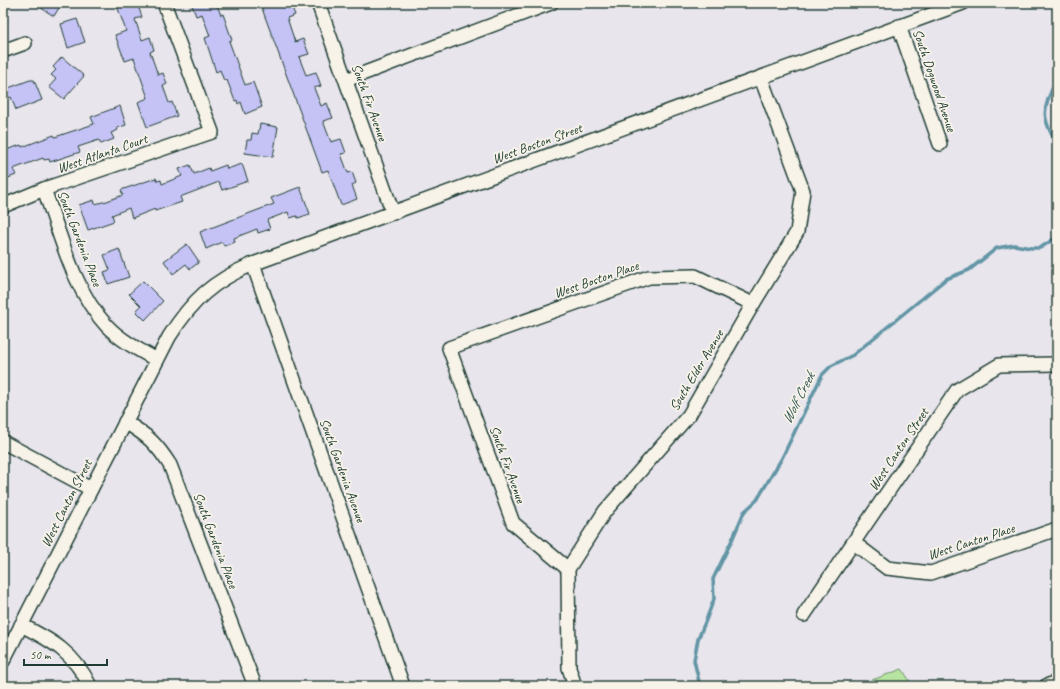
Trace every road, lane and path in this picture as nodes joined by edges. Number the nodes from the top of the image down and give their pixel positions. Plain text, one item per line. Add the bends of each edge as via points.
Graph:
1 (164, 3) edge
2 (318, 3) edge
3 (551, 3) edge
4 (963, 3) edge
5 (899, 26) junction
6 (25, 43) dead end
7 (3, 51) edge
8 (761, 78) junction
9 (346, 80) junction
10 (940, 144) dead end
11 (44, 190) junction
12 (3, 206) edge
13 (393, 213) junction
14 (253, 264) junction
15 (753, 304) junction
16 (449, 348) joint
17 (157, 360) junction
18 (1057, 364) edge
19 (125, 422) junction
20 (3, 442) edge
21 (91, 489) junction
22 (1057, 529) edge
23 (854, 543) junction
24 (568, 569) junction
25 (804, 615) dead end
26 (21, 625) junction
27 (3, 661) edge
28 (1057, 682) edge
29 (90, 686) edge
30 (255, 686) edge
31 (403, 686) edge
32 (575, 686) edge
33 (1046, 686) edge

1 - 11 street, West Atlanta Court via 212,132
2 - 9 street, South Fir Avenue
3 - 9 street
4 - 5 street, West Boston Street
5 - 8 street, West Boston Street
5 - 10 street, South Dogwood Avenue
6 - 7 street
8 - 13 street, West Boston Street
8 - 15 street, South Elder Avenue via 803,191 797,232
9 - 13 street, South Fir Avenue
11 - 12 street, West Atlanta Court
11 - 17 street, South Gardenia Place via 73,269 94,310 122,340
13 - 14 street, West Boston Street
14 - 17 street, West Boston Street via 222,279 201,295 181,317
14 - 31 street, South Gardenia Avenue
15 - 16 street, West Boston Place via 695,276 649,277
15 - 24 street, South Elder Avenue via 689,415 605,511
16 - 24 street, South Fir Avenue via 513,523
17 - 19 street, West Canton Street
18 - 23 street, West Canton Street via 999,365 957,390
19 - 21 street, West Canton Street
19 - 30 street, South Gardenia Place via 151,439 170,465
20 - 21 street
21 - 26 street, West Canton Street
22 - 23 street, West Canton Place via 932,573 887,568
23 - 25 street, West Canton Street
24 - 32 street via 568,668
26 - 27 street, West Canton Street
26 - 29 street via 66,652 83,672
28 - 33 street

